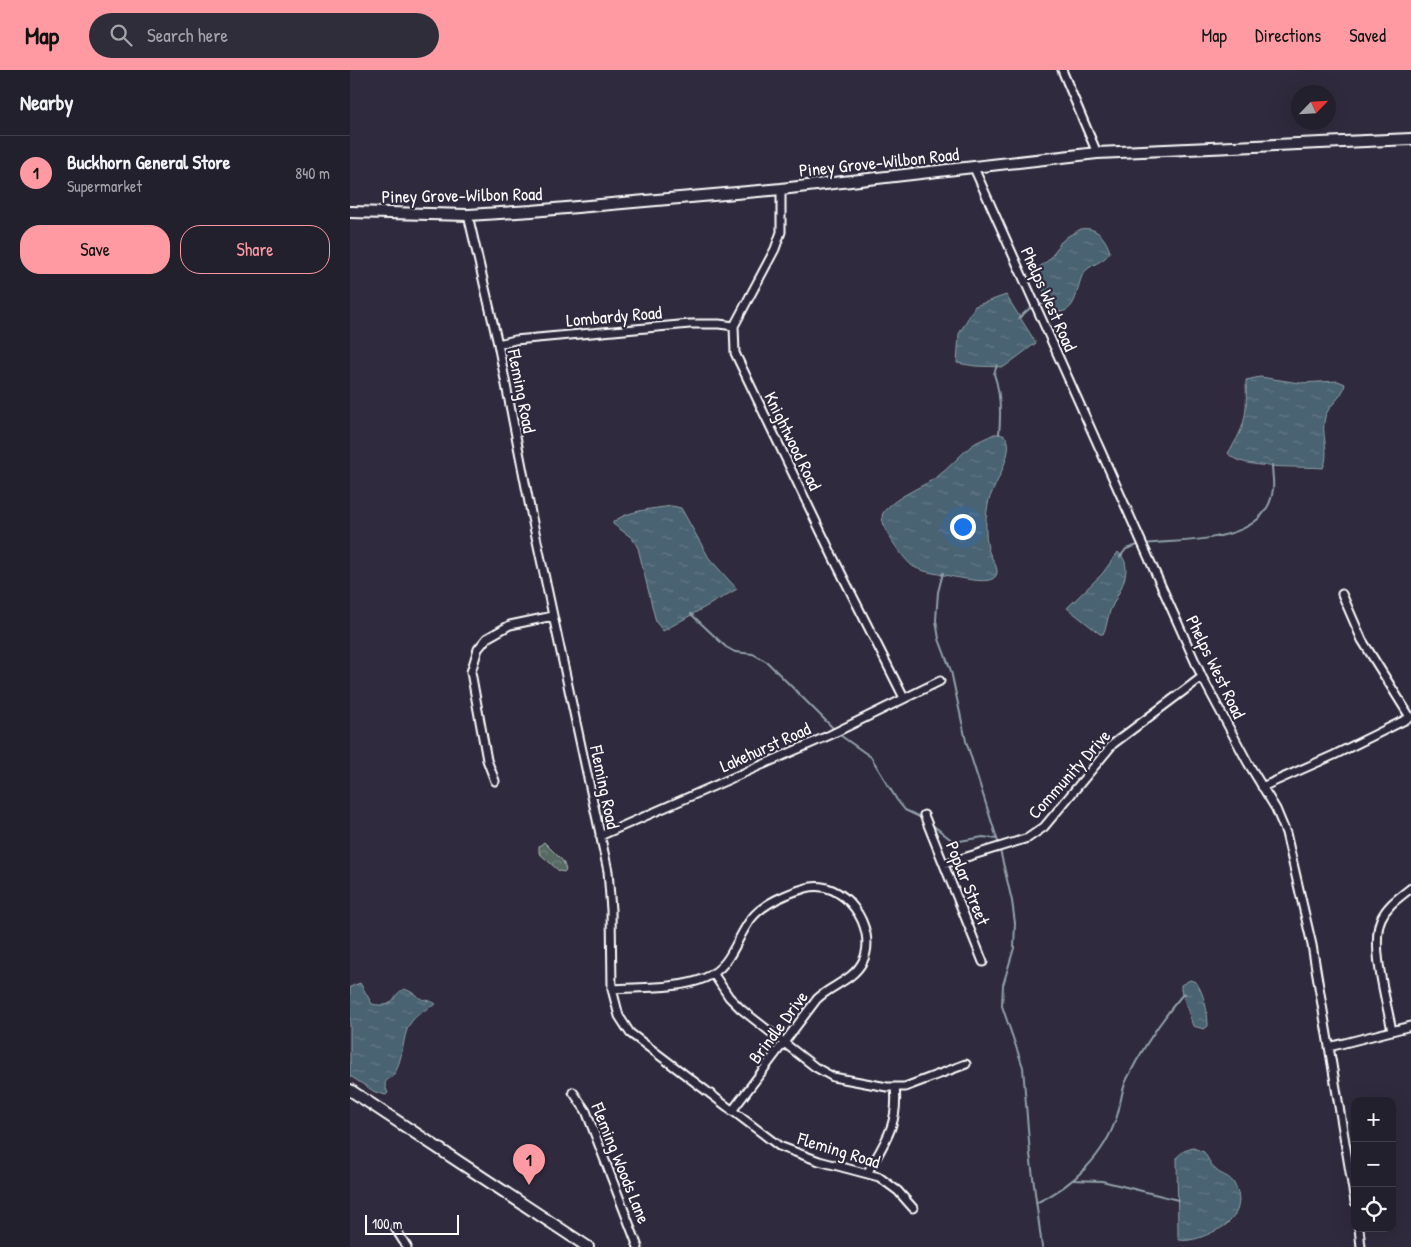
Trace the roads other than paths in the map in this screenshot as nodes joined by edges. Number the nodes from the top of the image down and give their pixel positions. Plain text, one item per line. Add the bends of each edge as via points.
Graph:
1 (1062, 70) edge
2 (1411, 139) edge
3 (1097, 153) junction
4 (974, 168) junction
5 (781, 189) junction
6 (350, 212) edge
7 (468, 215) junction
8 (734, 326) junction
9 (498, 344) junction
10 (1342, 594) dead end
11 (553, 616) junction
12 (1202, 677) junction
13 (940, 681) dead end
14 (904, 698) junction
15 (1411, 717) edge
16 (495, 781) dead end
17 (1262, 787) junction
18 (924, 815) dead end
19 (600, 836) junction
20 (944, 864) junction
21 (1411, 888) edge
22 (983, 962) dead end
23 (713, 973) junction
24 (612, 989) junction
25 (1411, 1026) edge
26 (1392, 1031) junction
27 (784, 1043) junction
28 (1329, 1047) junction
29 (966, 1064) dead end
30 (895, 1087) junction
31 (350, 1090) edge
32 (573, 1092) dead end
33 (732, 1111) junction
34 (868, 1172) junction
35 (1352, 1187) edge
36 (912, 1208) dead end
37 (395, 1228) dead end
38 (1359, 1232) edge
39 (407, 1247) edge
40 (588, 1247) edge
41 (638, 1247) edge
42 (1361, 1247) edge

1 - 3 street
2 - 3 street, Piney Grove-Wilbon Road
3 - 4 street, Piney Grove-Wilbon Road
4 - 5 street, Piney Grove-Wilbon Road
4 - 12 street, Phelps West Road
5 - 7 street, Piney Grove-Wilbon Road
5 - 8 street via 781,232
6 - 7 street, Piney Grove-Wilbon Road
7 - 9 street, Fleming Road
8 - 9 street, Lombardy Road via 690,324
8 - 14 street, Knightwood Road via 735,353 742,372
9 - 11 street, Fleming Road
10 - 15 street via 1362,640
11 - 16 street via 510,625 487,638 478,649 471,672 487,760
11 - 19 street, Fleming Road
12 - 17 street, Phelps West Road
12 - 20 street, Community Drive via 1113,744 1044,827 1028,838
13 - 14 street, Lakehurst Road
14 - 19 street, Lakehurst Road via 822,739
15 - 17 street
17 - 28 street, Phelps West Road via 1276,809 1292,853
18 - 20 street, Poplar Street
19 - 24 street, Fleming Road via 608,871
20 - 22 street, Poplar Street
21 - 26 street via 1390,905 1381,919 1378,933 1379,966
23 - 24 street, Brindle Drive via 686,983
23 - 27 street via 734,1004
23 - 27 street, Brindle Drive via 729,958 754,914 770,903 804,888 820,886 839,892 848,899 865,932 867,946 862,963 850,976 823,993
24 - 33 street, Fleming Road via 619,1016 630,1033
25 - 26 street
26 - 28 street
27 - 30 street via 814,1067 833,1076
27 - 33 street, Brindle Drive
28 - 35 street, Phelps West Road
29 - 30 street via 913,1085
30 - 34 street via 894,1124
31 - 40 street
32 - 41 street, Fleming Woods Lane via 586,1111
33 - 34 street, Fleming Road via 788,1150
34 - 36 street, Fleming Road via 890,1183
37 - 39 street
38 - 42 street

